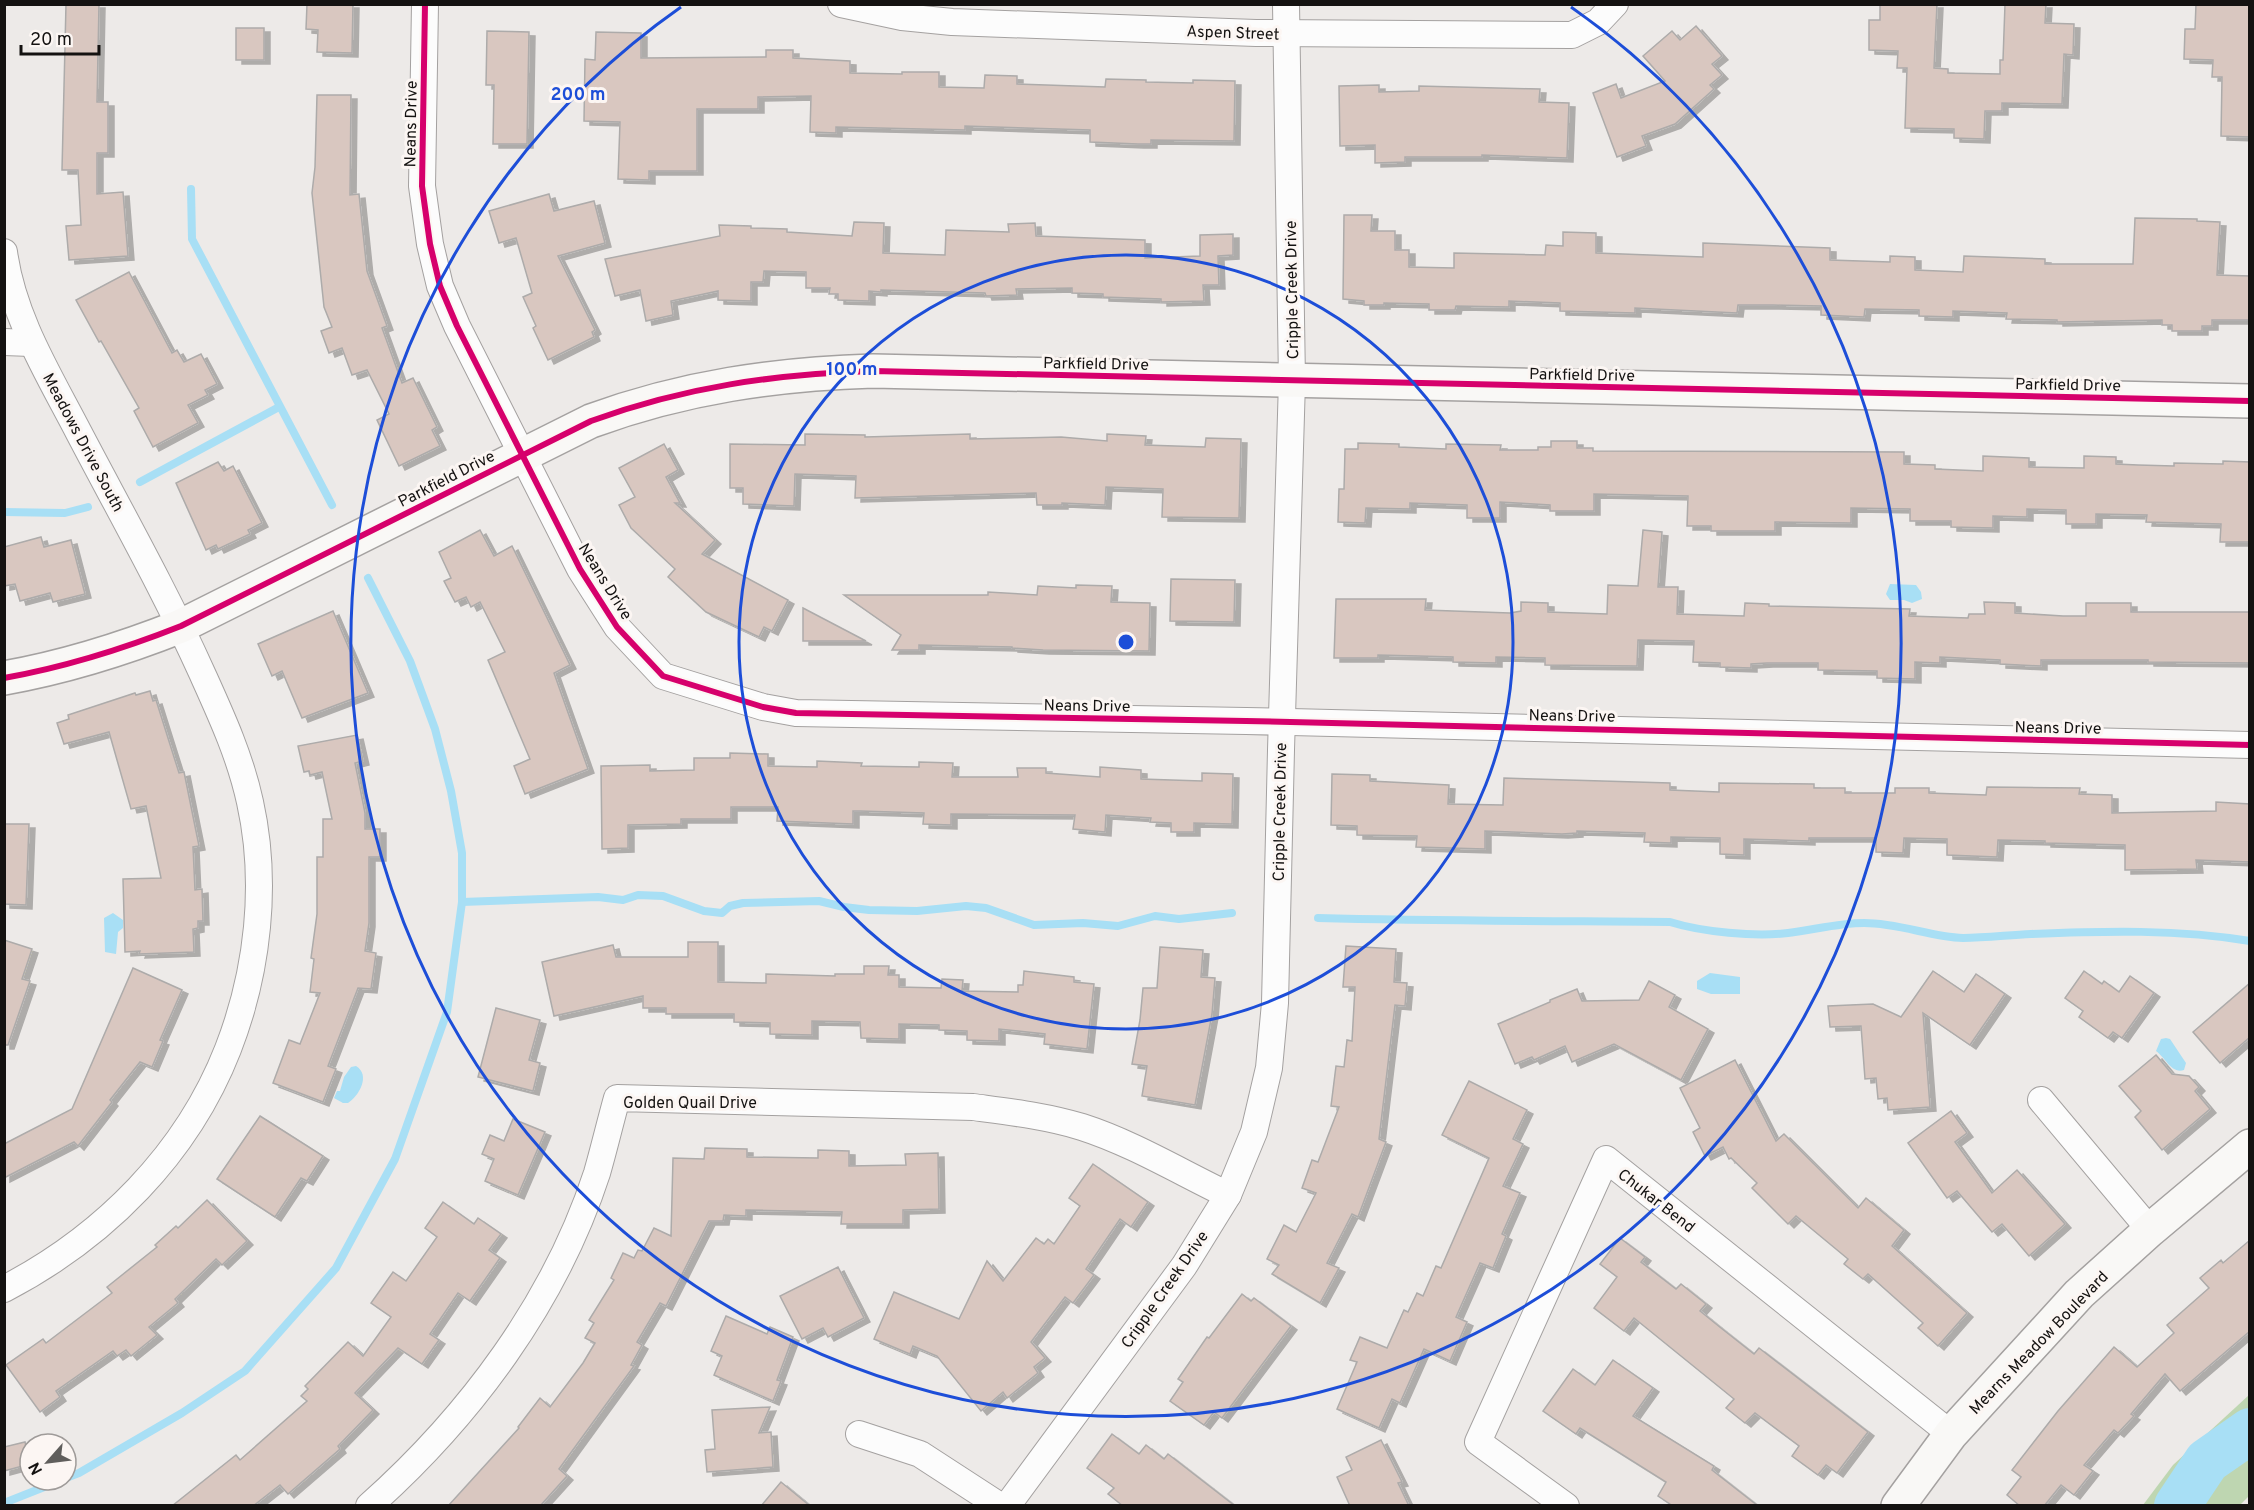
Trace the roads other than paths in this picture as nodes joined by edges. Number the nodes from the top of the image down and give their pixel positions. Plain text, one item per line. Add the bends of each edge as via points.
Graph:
1 (425, 4) edge
2 (1286, 4) edge
3 (1615, 4) edge
4 (854, 6) edge
5 (1288, 33) junction
6 (4, 252) edge
7 (4, 342) edge
8 (31, 343) junction
9 (1292, 381) junction
10 (2250, 402) edge
11 (522, 455) junction
12 (181, 626) junction
13 (4, 678) edge
14 (1281, 722) junction
15 (2250, 745) edge
16 (2041, 1100) dead end
17 (2250, 1146) edge
18 (1228, 1195) junction
19 (2150, 1230) junction
20 (4, 1289) edge
21 (858, 1434) dead end
22 (1951, 1434) junction
23 (369, 1506) edge
24 (1000, 1506) edge
25 (1007, 1506) edge
26 (1566, 1506) edge
27 (1898, 1506) edge

1 - 11 street, Neans Drive via 422,186 430,244 440,286 457,326
2 - 5 street, Cripple Creek Drive
3 - 5 street, Aspen Street via 1598,22 1572,35
4 - 5 street, Aspen Street via 902,17 952,22
5 - 9 street, Cripple Creek Drive
6 - 8 street, Meadows Drive South
7 - 8 street
8 - 12 street, Meadows Drive South
9 - 10 street, Parkfield Drive
9 - 11 street, Parkfield Drive via 873,371 771,377 635,405 591,421
9 - 14 street, Cripple Creek Drive
11 - 12 street, Parkfield Drive
11 - 14 street, Neans Drive via 592,588 617,627 663,676 763,707 796,713
12 - 13 street, Parkfield Drive via 87,660
12 - 20 street, Meadows Drive South via 229,732 251,804 258,853 257,926 245,1000 218,1073 194,1119 157,1169 86,1238
14 - 15 street, Neans Drive
14 - 18 street, Cripple Creek Drive via 1275,1003 1269,1068 1254,1132
16 - 19 street
17 - 19 street, Mearns Meadow Boulevard
18 - 23 street, Golden Quail Drive via 1129,1146 1032,1114 973,1107 617,1098 596,1174 574,1232 512,1345 470,1401
18 - 25 street, Cripple Creek Drive via 1184,1266
19 - 22 street, Mearns Meadow Boulevard via 2079,1294
21 - 24 street via 920,1454
22 - 26 street, Chukar Bend via 1606,1159 1478,1442
22 - 27 street, Mearns Meadow Boulevard

